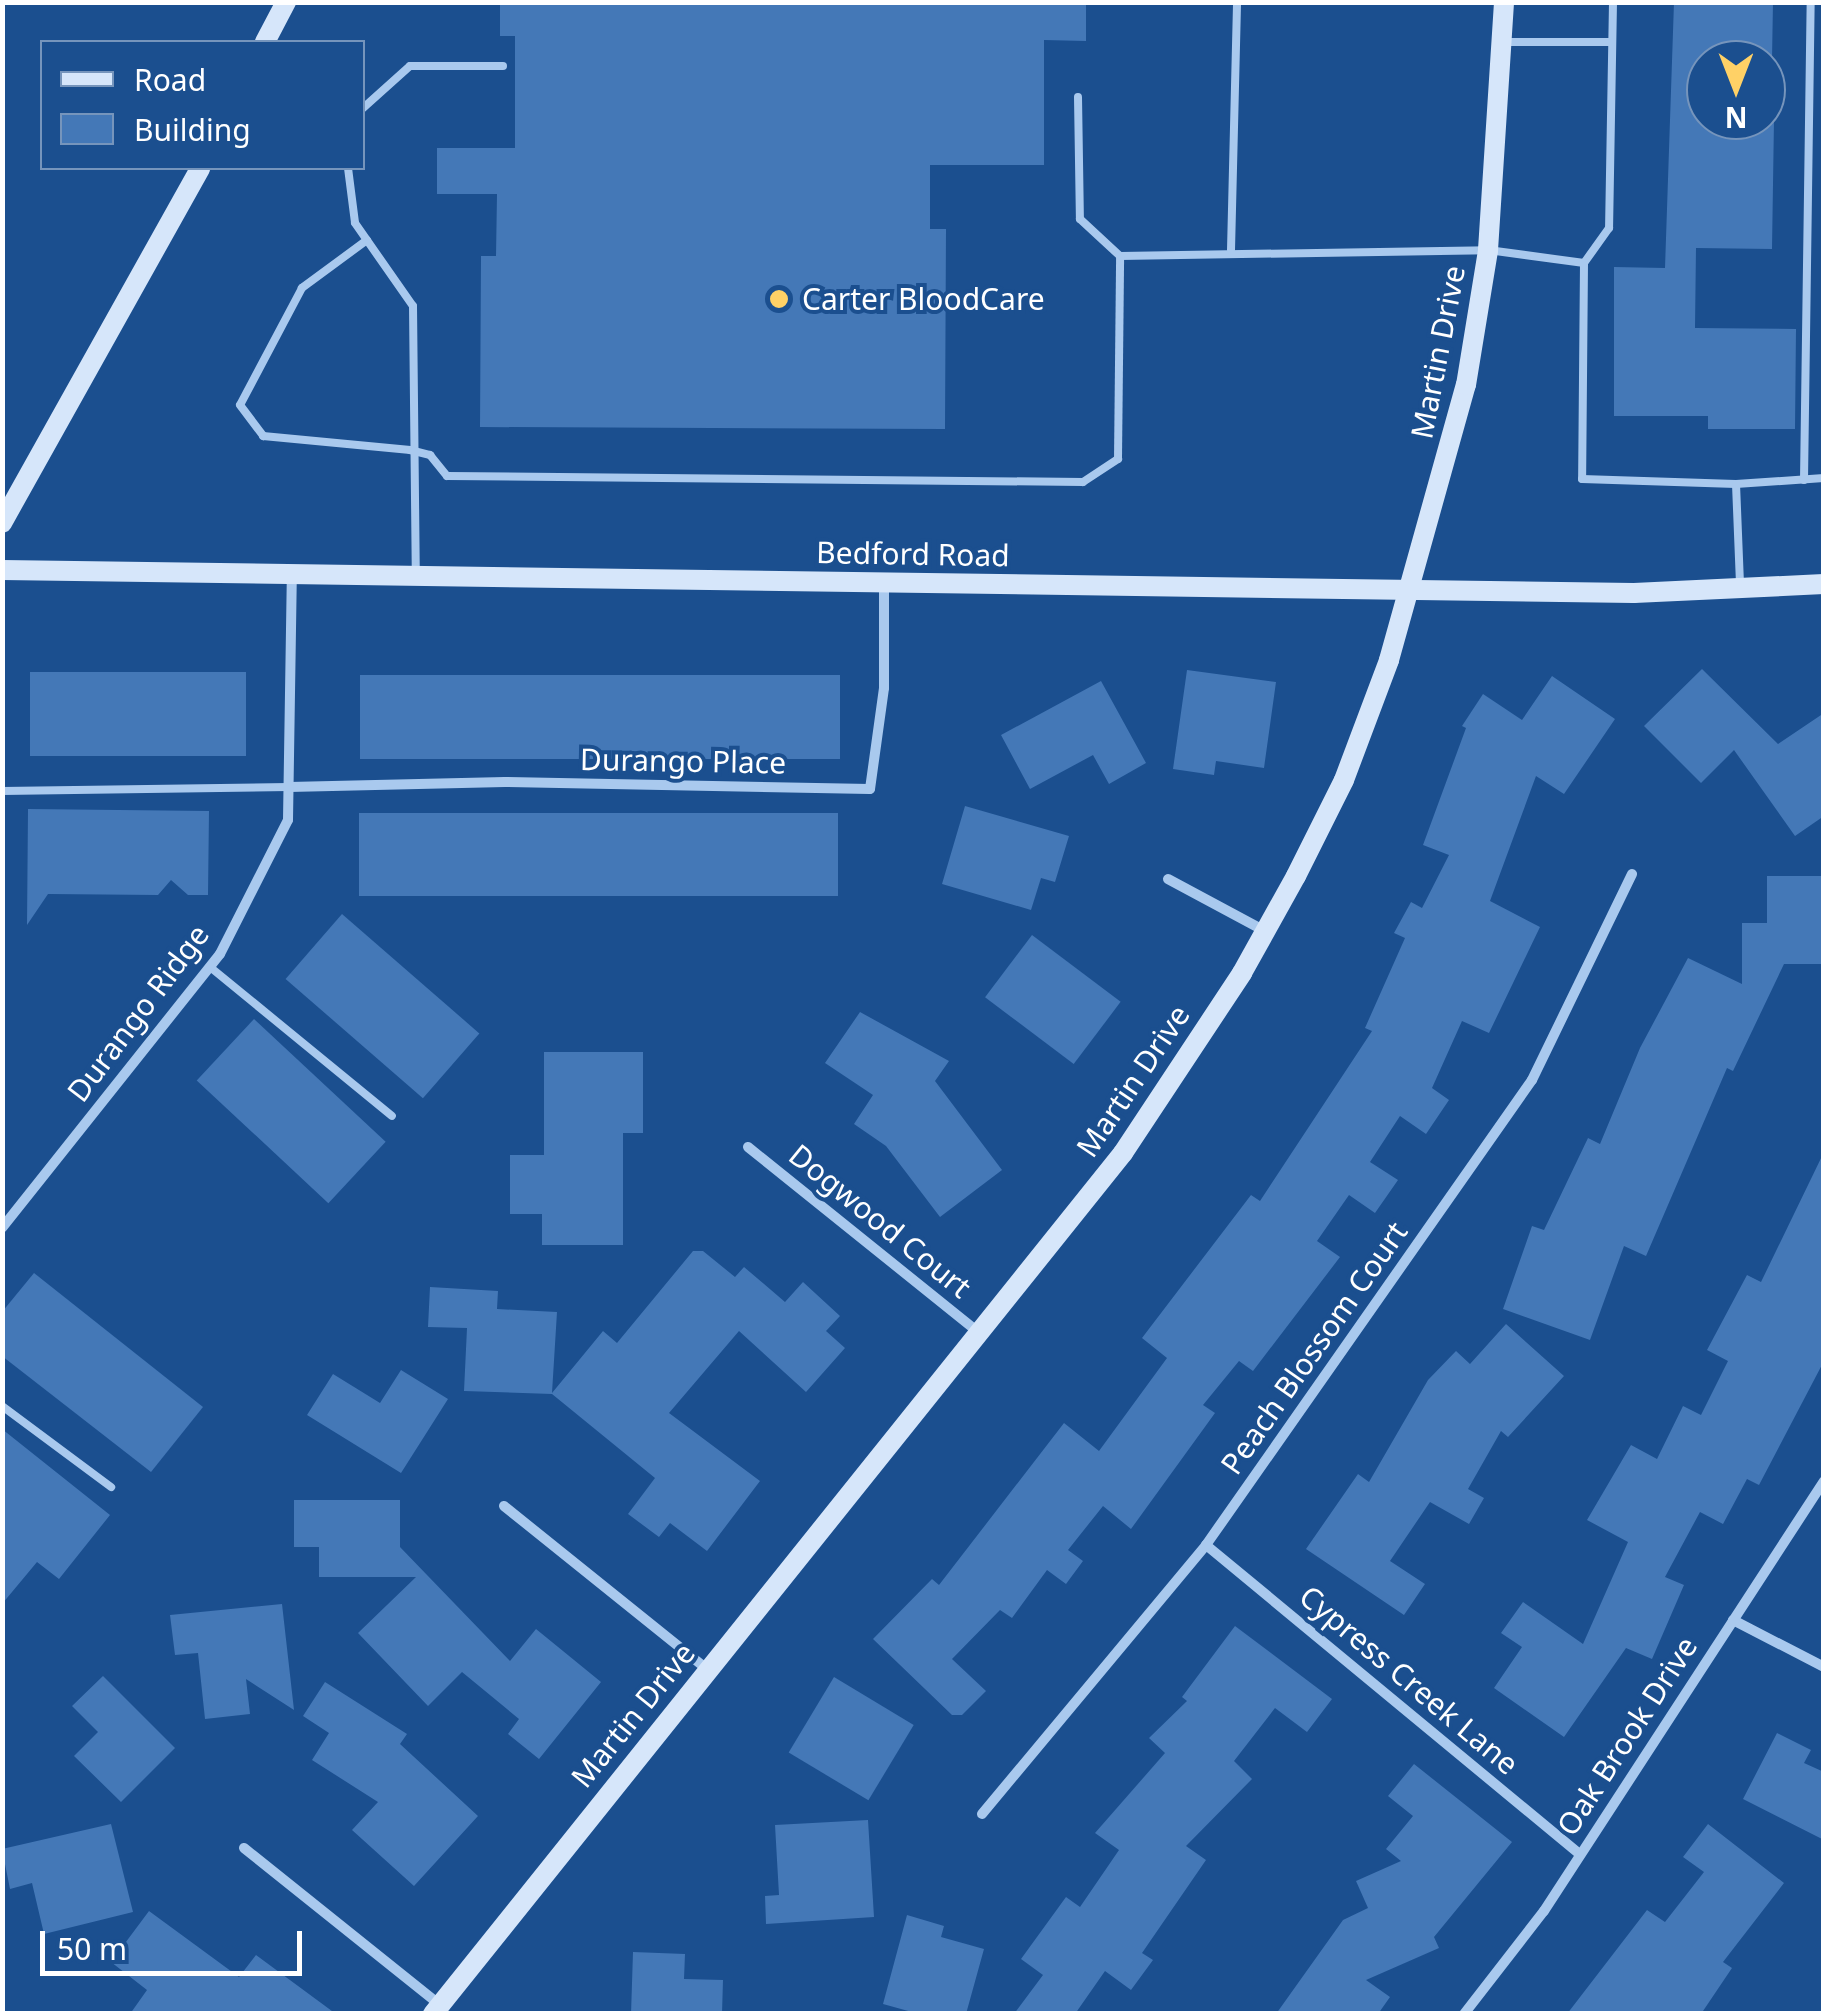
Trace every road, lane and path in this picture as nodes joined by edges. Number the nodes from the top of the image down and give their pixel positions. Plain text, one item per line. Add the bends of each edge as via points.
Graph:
1 (286, 2) edge
2 (1237, 2) edge
3 (1504, 2) edge
4 (1613, 2) edge
5 (1811, 2) edge
6 (267, 40) edge
7 (1504, 42) junction
8 (1612, 42) junction
9 (503, 66) dead end
10 (1078, 96) dead end
11 (365, 106) edge
12 (199, 170) edge
13 (348, 170) edge
14 (366, 240) junction
15 (1231, 250) junction
16 (1488, 250) junction
17 (1120, 256) junction
18 (1584, 263) junction
19 (410, 450) junction
20 (1824, 478) edge
21 (1804, 480) junction
22 (1736, 484) junction
23 (2, 523) edge
24 (2, 570) edge
25 (292, 574) junction
26 (416, 576) junction
27 (884, 584) junction
28 (1824, 584) edge
29 (1740, 588) junction
30 (1411, 590) junction
31 (288, 787) junction
32 (2, 791) edge
33 (1632, 874) dead end
34 (1168, 880) dead end
35 (1266, 931) junction
36 (210, 966) junction
37 (392, 1116) dead end
38 (748, 1146) dead end
39 (2, 1228) edge
40 (980, 1334) junction
41 (2, 1406) edge
42 (1824, 1480) edge
43 (111, 1488) dead end
44 (504, 1506) dead end
45 (1206, 1545) junction
46 (1733, 1620) junction
47 (1824, 1667) edge
48 (708, 1670) junction
49 (982, 1814) dead end
50 (244, 1848) dead end
51 (1580, 1854) junction
52 (436, 2009) edge
53 (1464, 2014) edge

1 - 6 street
2 - 15 lane
3 - 7 street, Martin Drive
4 - 8 lane
5 - 21 lane
7 - 8 lane
7 - 16 street, Martin Drive
8 - 18 lane via 1609,228
9 - 11 lane via 410,66
10 - 17 lane via 1080,218
12 - 23 street
13 - 14 lane via 355,223
14 - 19 lane via 413,306
14 - 19 lane via 302,288 240,405 262,436
15 - 16 lane
15 - 17 lane
16 - 18 lane
16 - 30 street, Martin Drive via 1466,385
17 - 19 lane via 1118,459 1083,482 447,476 430,455
18 - 22 lane via 1582,479
19 - 26 lane
20 - 21 lane
21 - 22 lane
22 - 29 lane
24 - 25 street, Bedford Road
25 - 26 street, Bedford Road
25 - 31 street, Durango Ridge
26 - 27 street, Bedford Road
27 - 30 street, Bedford Road
27 - 31 street, Durango Place via 884,688 870,789 505,782
28 - 29 street, Bedford Road
29 - 30 street, Bedford Road
30 - 35 street, Martin Drive via 1344,780
31 - 32 lane
31 - 36 street, Durango Ridge via 288,820
33 - 45 street, Peach Blossom Court via 1532,1080
34 - 35 street
35 - 40 street, Martin Drive via 1124,1153
36 - 37 lane
36 - 39 street, Durango Ridge
38 - 40 street, Dogwood Court
40 - 48 street, Martin Drive
41 - 43 lane
42 - 46 street, Oak Brook Drive
44 - 48 street
45 - 49 street, Peach Blossom Court
45 - 51 street, Cypress Creek Lane
46 - 47 street
46 - 51 street, Oak Brook Drive
48 - 52 street, Martin Drive
50 - 52 street
51 - 53 street, Oak Brook Drive

